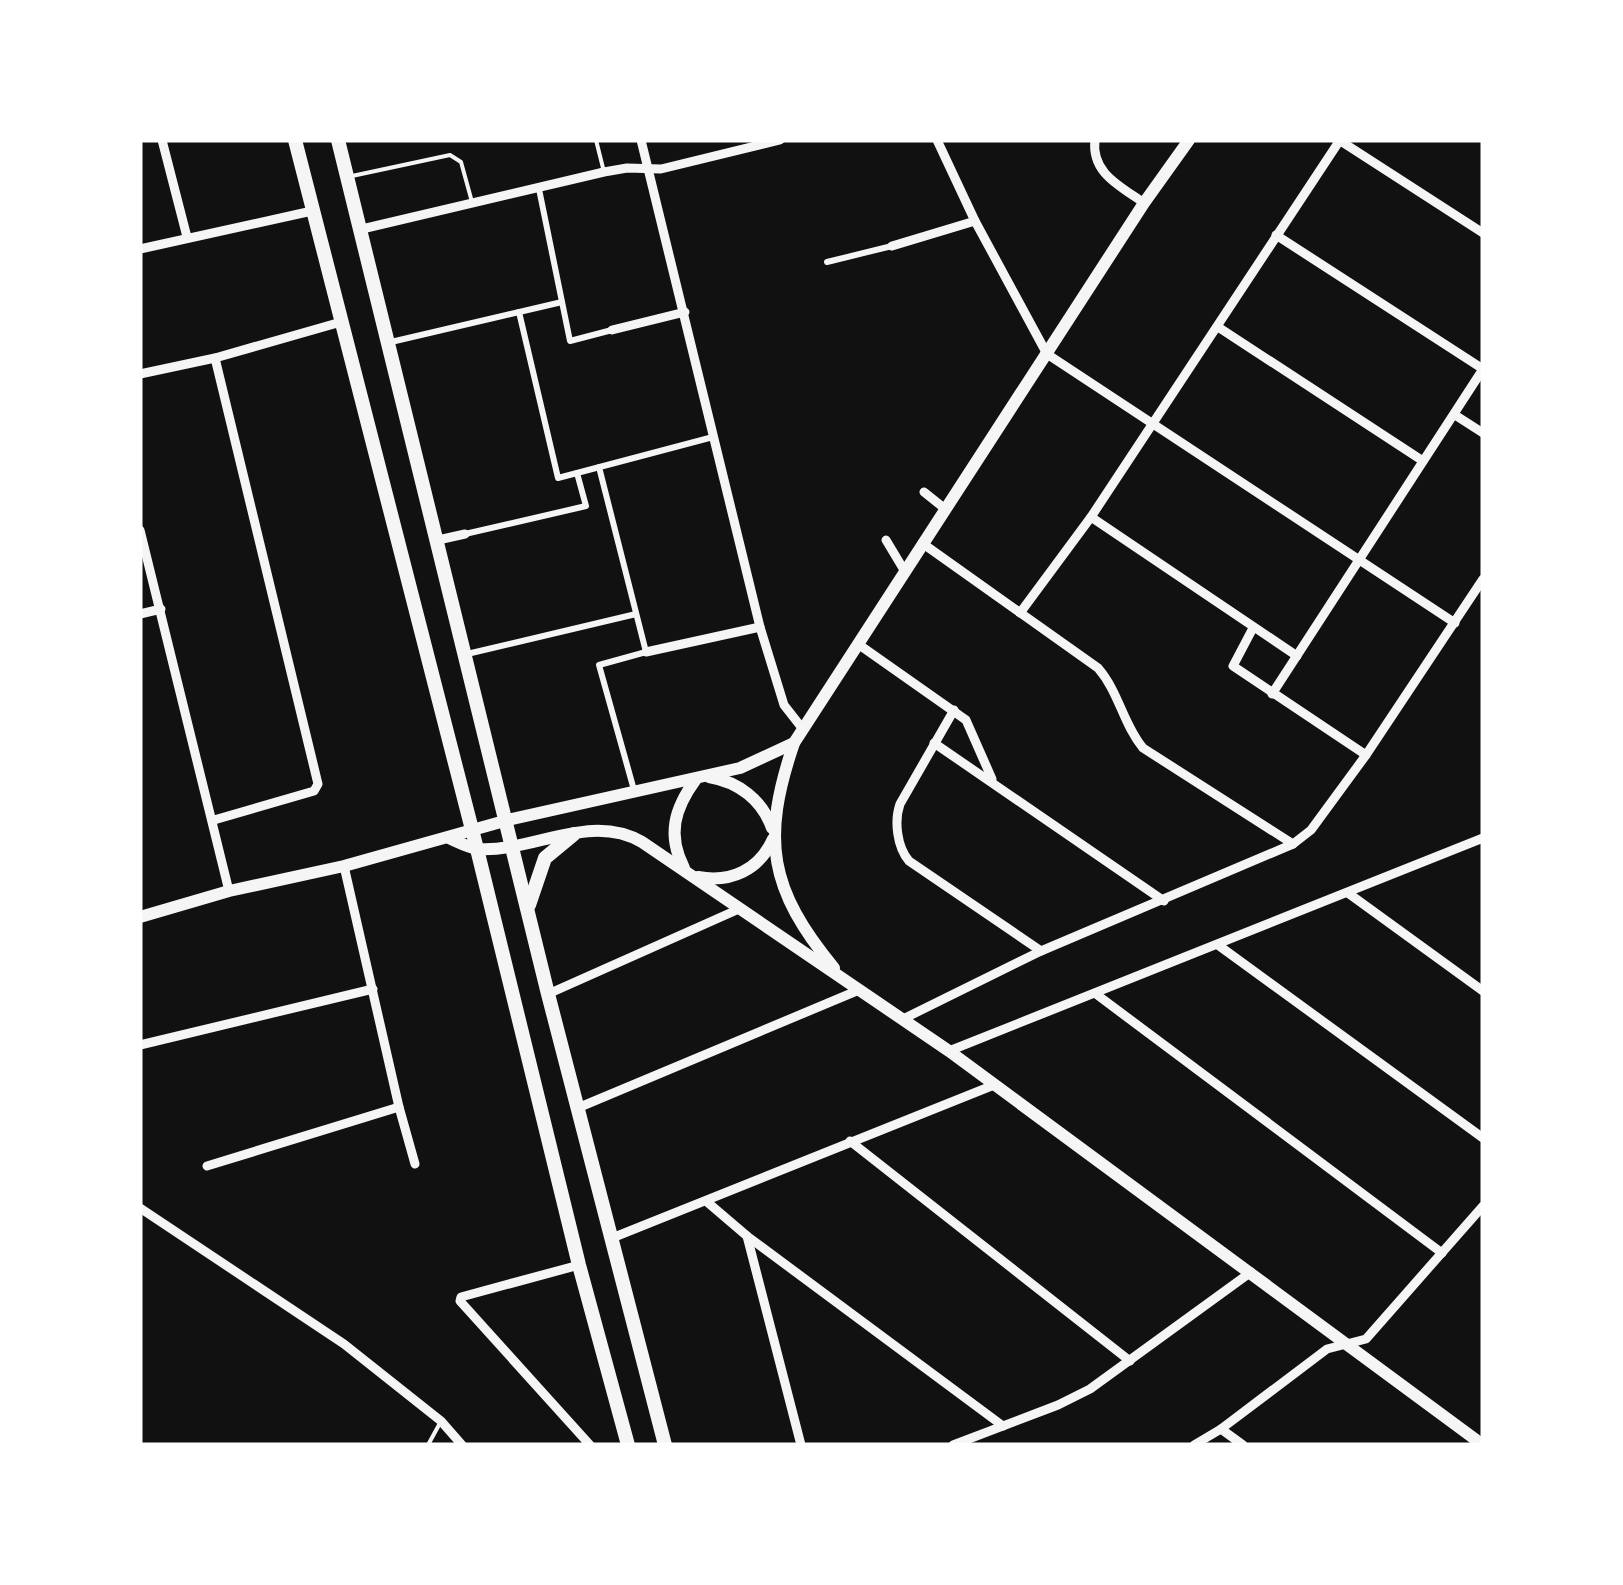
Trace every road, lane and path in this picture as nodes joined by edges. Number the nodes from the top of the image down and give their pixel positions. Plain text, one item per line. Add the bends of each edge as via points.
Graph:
1 (162, 140) edge
2 (295, 140) edge
3 (338, 140) edge
4 (596, 140) edge
5 (641, 140) edge
6 (780, 140) edge
7 (937, 140) edge
8 (1094, 140) edge
9 (1188, 140) edge
10 (1339, 140) edge
11 (648, 170) junction
12 (604, 172) junction
13 (348, 177) junction
14 (539, 189) junction
15 (1144, 202) junction
16 (472, 204) junction
17 (312, 211) junction
18 (975, 221) junction
19 (362, 230) junction
20 (1483, 234) edge
21 (1276, 235) junction
22 (187, 237) junction
23 (892, 246) joint
24 (140, 249) edge
25 (827, 262) dead end
26 (562, 302) junction
27 (519, 312) junction
28 (684, 312) junction
29 (342, 322) junction
30 (1218, 327) junction
31 (612, 330) joint
32 (390, 342) junction
33 (1047, 354) junction
34 (215, 358) junction
35 (1483, 369) edge
36 (140, 374) edge
37 (1454, 414) junction
38 (1153, 423) junction
39 (1483, 434) edge
40 (713, 437) junction
41 (1423, 461) junction
42 (599, 467) junction
43 (577, 473) junction
44 (924, 492) dead end
45 (944, 508) junction
46 (1091, 517) junction
47 (140, 530) edge
48 (465, 534) joint
49 (438, 540) junction
50 (886, 540) dead end
51 (922, 543) junction
52 (1358, 560) junction
53 (904, 570) junction
54 (1483, 579) edge
55 (160, 609) junction
56 (1020, 612) junction
57 (140, 614) edge
58 (636, 614) junction
59 (1455, 622) junction
60 (760, 627) junction
61 (1253, 628) junction
62 (858, 644) junction
63 (646, 652) junction
64 (467, 654) junction
65 (1297, 656) junction
66 (1272, 694) junction
67 (954, 710) junction
68 (802, 728) junction
69 (794, 742) junction
70 (934, 743) junction
71 (1366, 754) junction
72 (701, 778) junction
73 (994, 782) junction
74 (635, 793) junction
75 (214, 820) junction
76 (508, 820) junction
77 (472, 829) junction
78 (574, 834) junction
79 (773, 835) junction
80 (449, 838) junction
81 (1483, 839) edge
82 (513, 844) junction
83 (1293, 844) junction
84 (477, 849) junction
85 (344, 866) junction
86 (690, 873) junction
87 (229, 892) junction
88 (1348, 893) junction
89 (1164, 901) junction
90 (529, 906) junction
91 (739, 909) junction
92 (140, 916) edge
93 (1218, 945) junction
94 (1041, 951) junction
95 (845, 981) junction
96 (372, 990) junction
97 (859, 990) junction
98 (1483, 991) edge
99 (548, 994) junction
100 (1096, 994) junction
101 (903, 1019) junction
102 (140, 1045) edge
103 (949, 1052) junction
104 (994, 1085) junction
105 (399, 1107) junction
106 (580, 1107) junction
107 (1483, 1138) edge
108 (850, 1142) junction
109 (416, 1164) dead end
110 (207, 1166) dead end
111 (706, 1200) junction
112 (1483, 1206) edge
113 (140, 1208) edge
114 (747, 1236) junction
115 (612, 1238) junction
116 (1442, 1253) junction
117 (579, 1265) junction
118 (1250, 1272) junction
119 (1348, 1344) junction
120 (1130, 1361) junction
121 (441, 1421) junction
122 (1004, 1426) junction
123 (1221, 1429) junction
124 (1483, 1444) edge
125 (428, 1445) edge
126 (462, 1445) edge
127 (590, 1445) edge
128 (628, 1445) edge
129 (665, 1445) edge
130 (801, 1445) edge
131 (953, 1445) edge
132 (1194, 1445) edge
133 (1243, 1445) edge

1 - 22 street
2 - 17 main road
3 - 13 main road
4 - 12 lane
5 - 11 street
6 - 11 street
7 - 18 street
8 - 15 street via 1094,158 1108,179
9 - 15 main road
10 - 20 street
10 - 21 street
11 - 12 street
11 - 28 street
12 - 14 street
13 - 16 lane via 450,154 461,162
13 - 19 main road
14 - 16 street
14 - 26 street
15 - 33 main road
16 - 19 street
17 - 22 street
17 - 29 main road
18 - 23 street
18 - 33 street
19 - 32 main road
21 - 30 street
21 - 35 street
22 - 24 street
23 - 25 street
26 - 27 street
26 - 31 street via 570,342
27 - 32 street
27 - 43 street via 558,478
28 - 31 street
28 - 40 street
29 - 34 street
29 - 77 main road
30 - 38 street
30 - 41 street
32 - 49 main road
33 - 38 street
33 - 45 main road
34 - 36 street
34 - 75 street via 318,788
35 - 37 street
37 - 39 street
37 - 41 street
38 - 46 street
38 - 52 street
40 - 42 street
40 - 60 street
41 - 52 street
42 - 43 street
42 - 58 street
43 - 48 street via 586,506
44 - 45 street
45 - 51 main road
46 - 56 street
46 - 61 street
47 - 55 street
48 - 49 street
49 - 64 main road
50 - 53 street
51 - 53 main road
51 - 56 street
52 - 59 street
52 - 65 street
53 - 62 main road
54 - 59 street
55 - 57 street
55 - 75 street
56 - 83 street via 1098,668 1143,748
58 - 63 street
58 - 64 street
59 - 71 street
60 - 63 street
60 - 68 street via 784,704
61 - 65 street
61 - 66 street via 1233,666
62 - 67 street
62 - 68 main road
63 - 74 street via 600,665
64 - 76 main road
65 - 66 street
66 - 71 street
67 - 70 street
67 - 73 street via 970,726
68 - 69 main road
69 - 72 main road via 758,762
69 - 79 main road
70 - 73 street
70 - 94 street via 900,804 900,848
71 - 83 street via 1311,830
72 - 74 main road
72 - 79 main road via 728,782 752,797
72 - 86 main road via 681,801 673,828 675,850
73 - 89 street
74 - 76 main road
75 - 87 street
76 - 77 main road
76 - 82 main road
77 - 80 main road
77 - 84 main road
78 - 82 main road
78 - 86 main road via 626,834
78 - 90 main road via 545,858
79 - 86 main road via 761,858 741,874 726,879
79 - 95 main road via 792,912
80 - 84 main road
80 - 85 main road
81 - 88 street
82 - 84 main road
82 - 90 main road
83 - 89 street
84 - 117 main road
85 - 87 main road
85 - 96 street
86 - 91 main road
87 - 92 main road
88 - 93 street
88 - 98 street
89 - 94 street
90 - 99 main road
91 - 95 main road
91 - 99 street
93 - 100 street
93 - 107 street
94 - 101 street
95 - 97 main road
96 - 102 street
96 - 105 street
97 - 101 main road
97 - 106 street
99 - 106 main road
100 - 103 street
100 - 116 street
101 - 103 main road
103 - 104 main road
104 - 108 street
104 - 118 main road
105 - 109 street
105 - 110 street
106 - 115 main road
108 - 111 street
108 - 120 street
111 - 114 street
111 - 115 street
112 - 116 street
113 - 121 street via 344,1344
114 - 122 street
114 - 130 street
115 - 129 main road
116 - 119 street via 1366,1339
117 - 127 street via 460,1301
117 - 128 main road
118 - 119 main road
118 - 120 street
119 - 123 street via 1327,1349
119 - 124 main road
120 - 122 street via 1074,1398
121 - 125 lane
121 - 126 street
122 - 131 street
123 - 132 street
123 - 133 street

